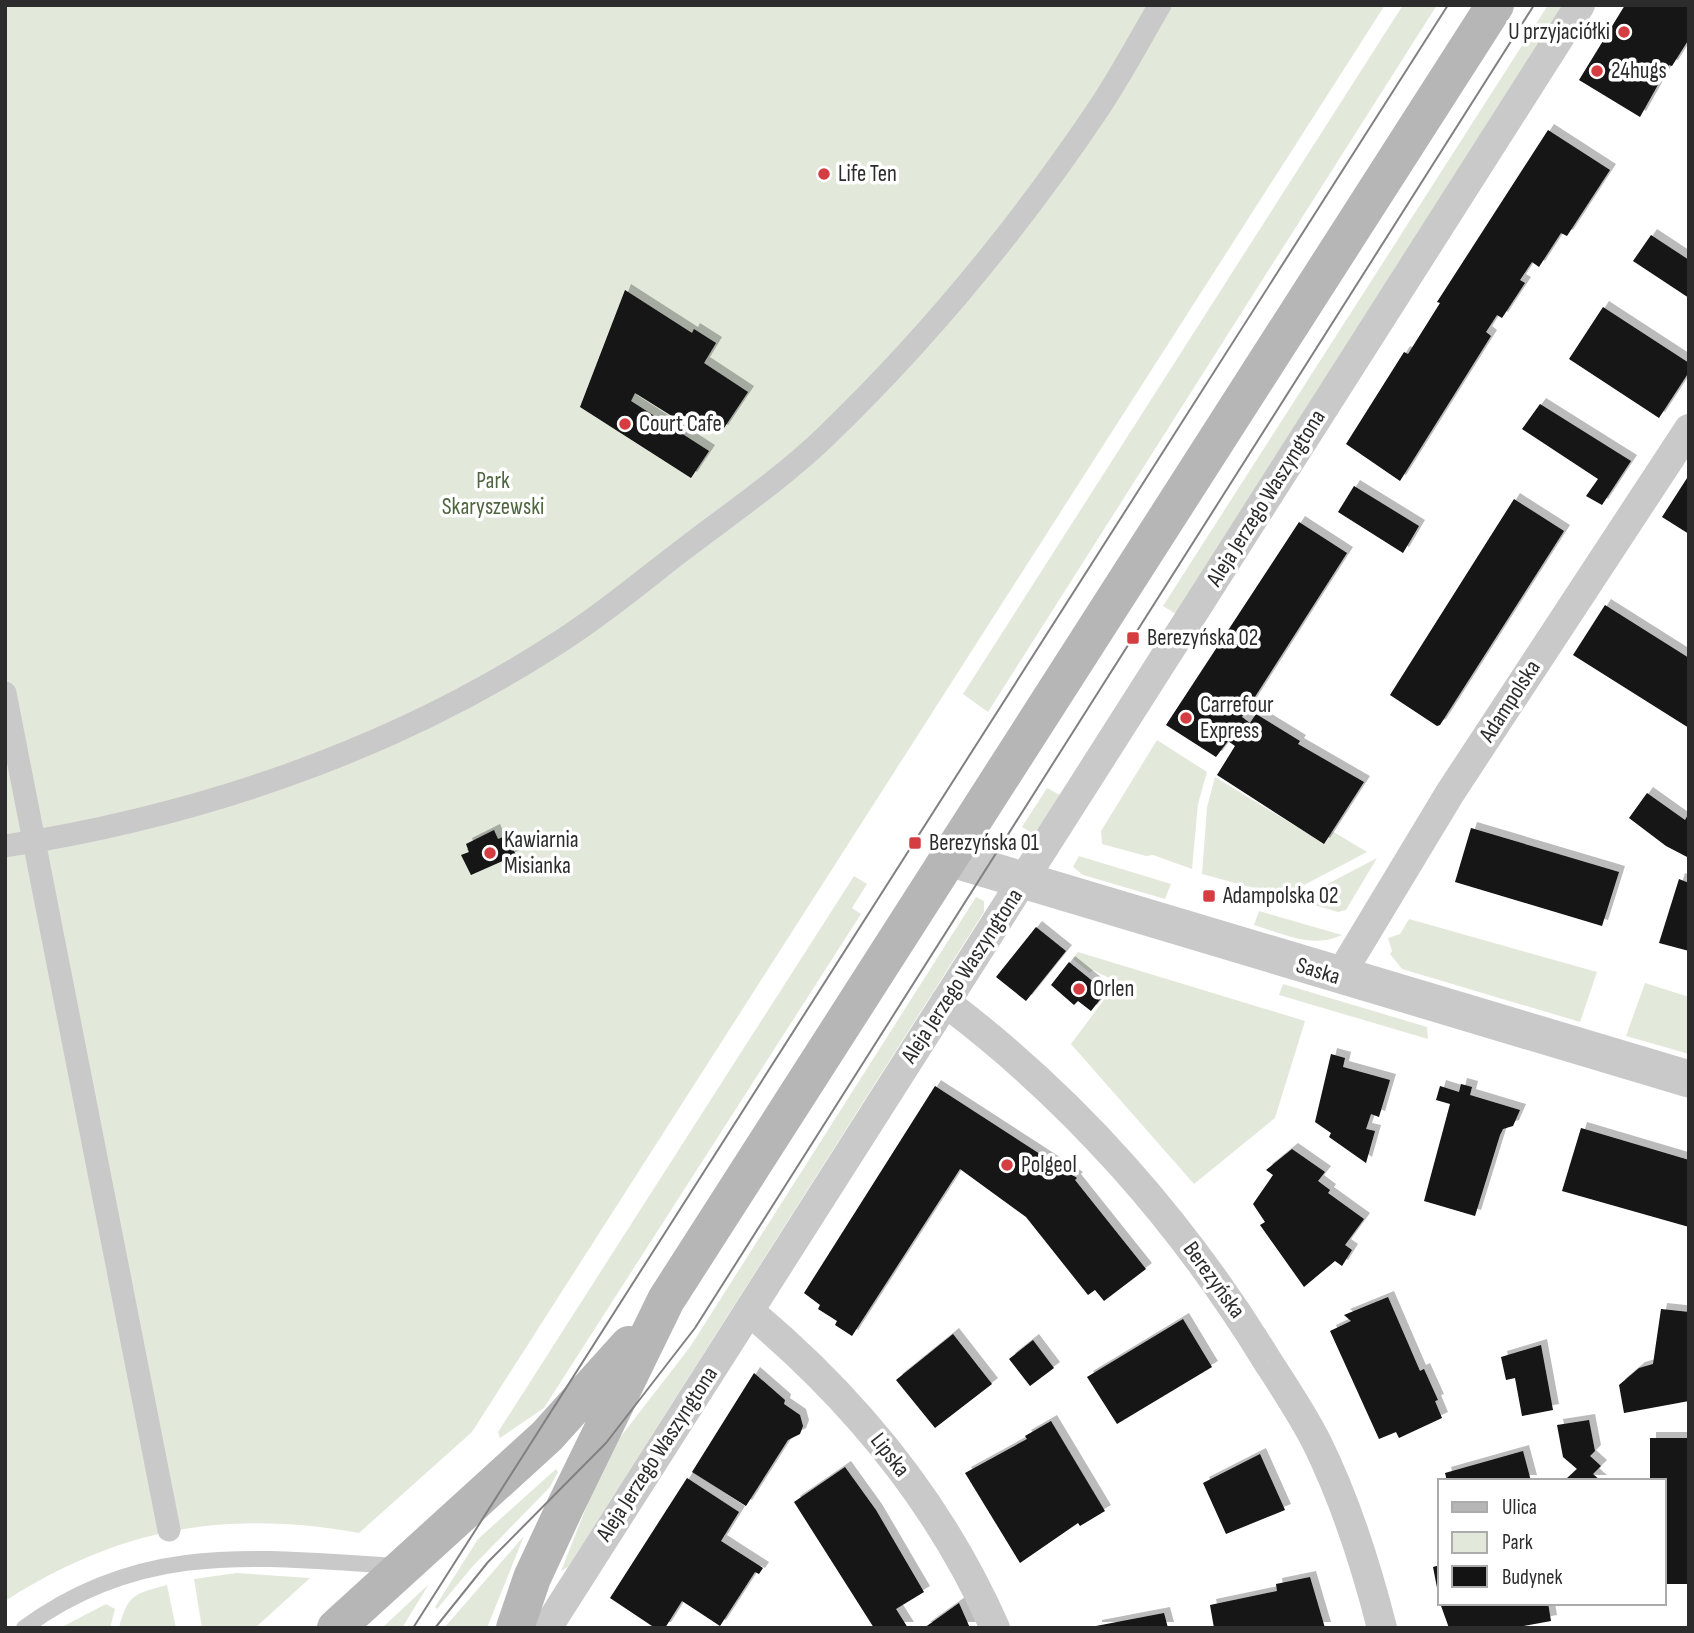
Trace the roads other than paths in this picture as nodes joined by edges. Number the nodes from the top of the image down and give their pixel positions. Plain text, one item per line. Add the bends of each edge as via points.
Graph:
1 (1160, 5) edge
2 (1495, 5) edge
3 (1580, 5) edge
4 (1689, 429) edge
5 (5, 693) edge
6 (35, 842) junction
7 (5, 846) edge
8 (949, 858) junction
9 (1023, 881) junction
10 (1339, 977) junction
11 (945, 1002) junction
12 (1689, 1079) edge
13 (666, 1300) junction
14 (749, 1311) junction
15 (169, 1530) dead end
16 (403, 1566) junction
17 (24, 1628) edge
18 (336, 1628) edge
19 (515, 1628) edge
20 (547, 1628) edge
21 (995, 1628) edge
22 (1382, 1628) edge

1 - 6 street via 1100,107 987,263 933,326 822,440 601,613 454,704 356,750 269,783
2 - 8 main road, Aleja Jerzego Waszyngtona
3 - 9 street, Aleja Jerzego Waszyngtona
4 - 10 street, Adampolska via 1450,793
5 - 6 street
6 - 7 street
6 - 15 street
8 - 9 street, Saska
8 - 13 main road, Aleja Jerzego Waszyngtona
9 - 10 street, Saska
9 - 11 street, Aleja Jerzego Waszyngtona
10 - 12 street, Saska
11 - 14 street, Aleja Jerzego Waszyngtona
11 - 22 street, Berezyńska via 1059,1100 1130,1174 1236,1308 1317,1443 1350,1523
13 - 16 main road, Aleja Jerzego Waszyngtona via 547,1436
13 - 19 main road, Aleja Jerzego Waszyngtona via 532,1578
14 - 20 street, Aleja Jerzego Waszyngtona
14 - 21 street, Lipska via 796,1350 894,1459 941,1526
16 - 17 lane via 250,1556 176,1562 121,1576
16 - 18 main road, Aleja Jerzego Waszyngtona

